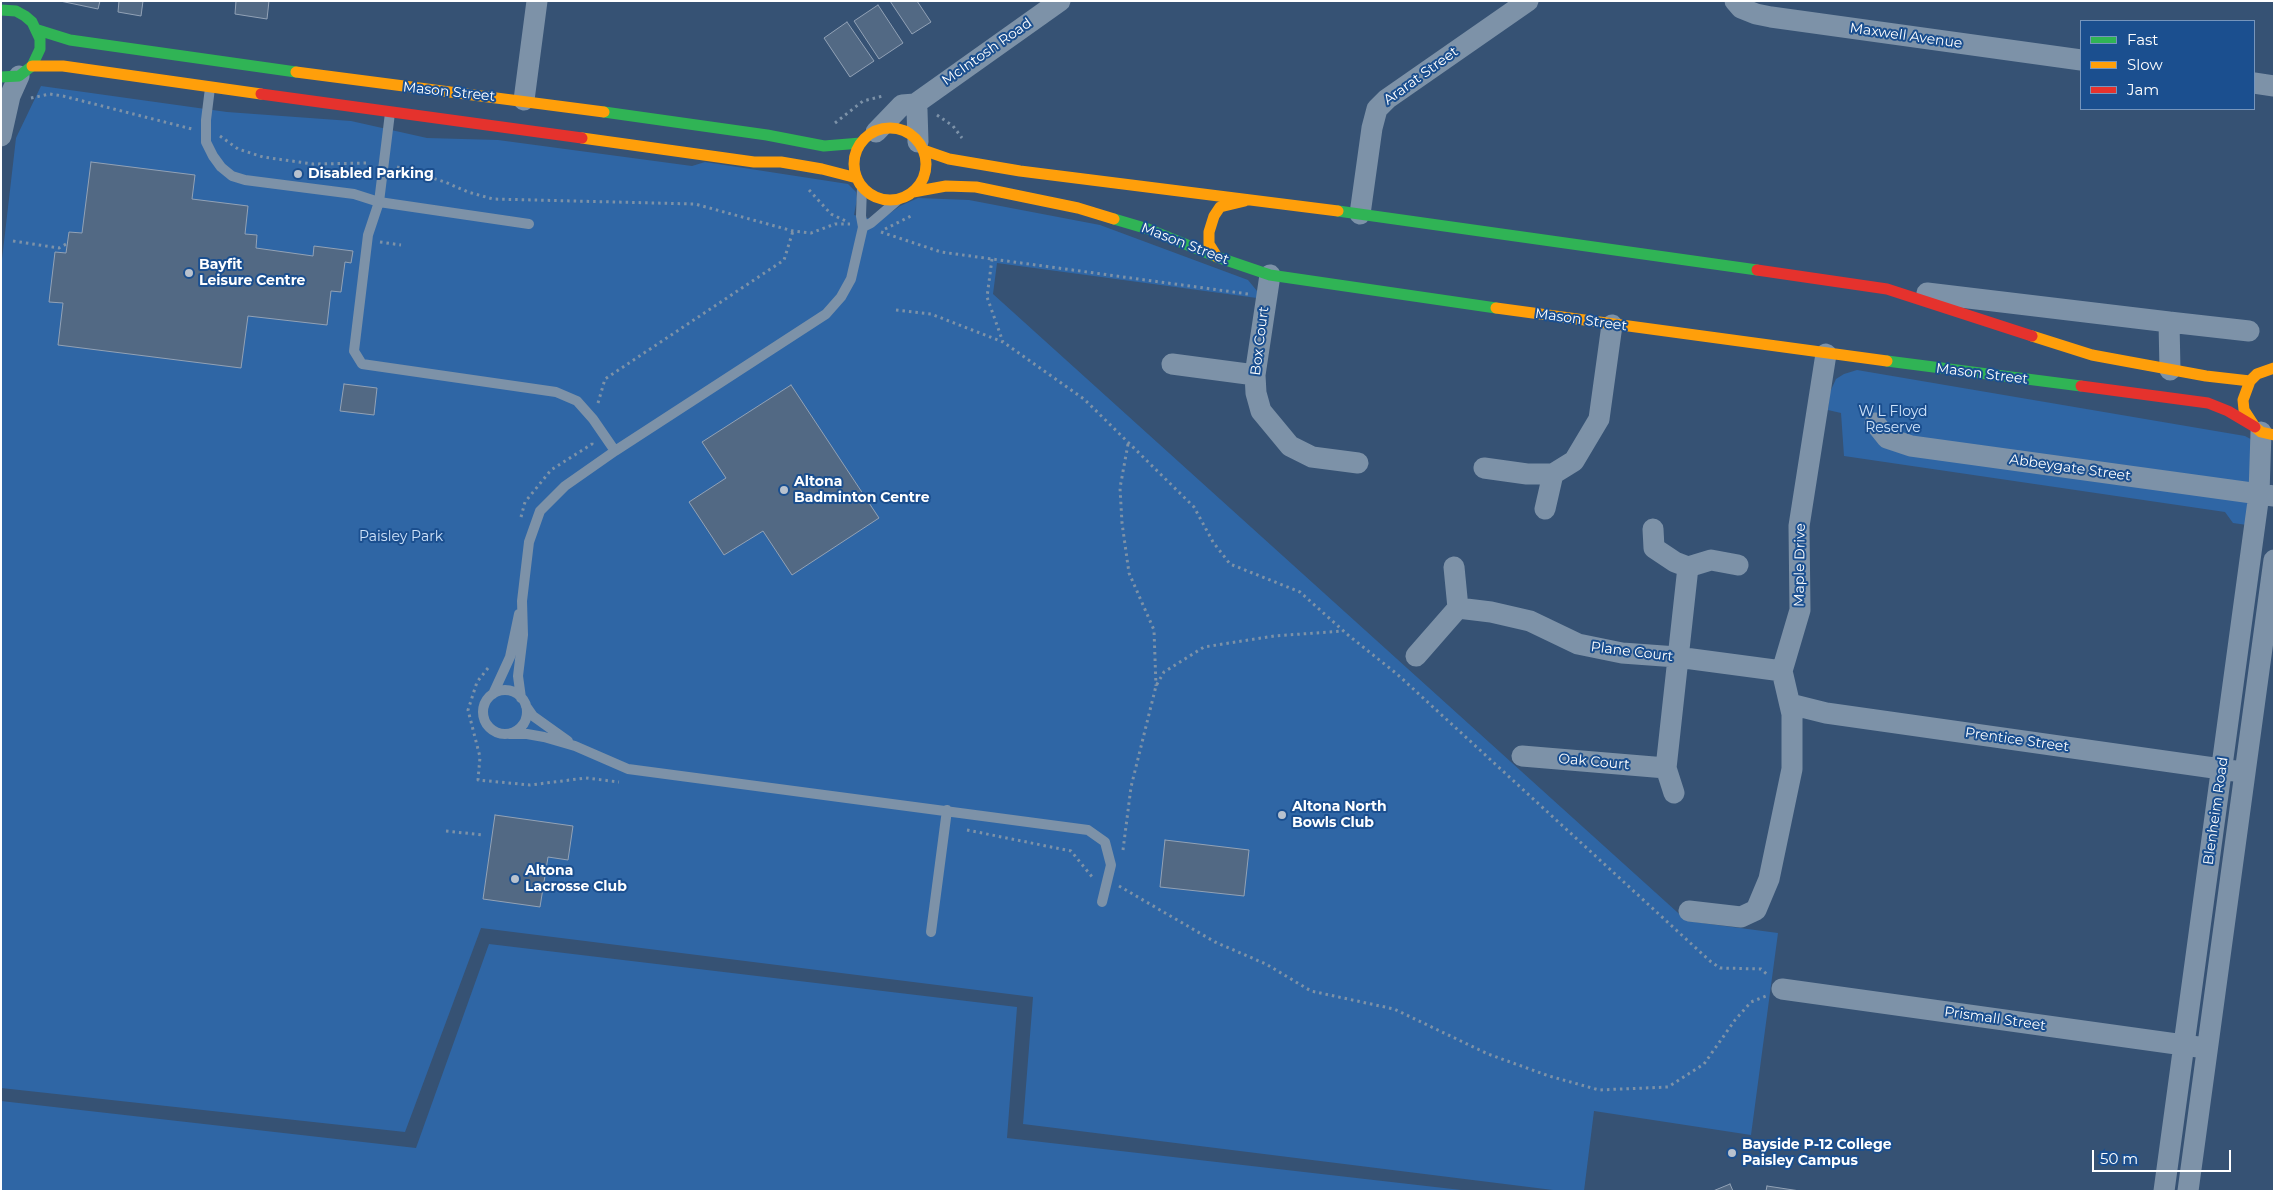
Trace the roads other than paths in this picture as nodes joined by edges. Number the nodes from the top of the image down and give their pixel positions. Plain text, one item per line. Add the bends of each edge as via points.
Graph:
1 (23, 1) edge
2 (537, 1) edge
3 (1060, 1) edge
4 (1528, 1) edge
5 (1735, 1) edge
6 (1, 10) edge
7 (25, 16) junction
8 (38, 30) junction
9 (2080, 60) edge
10 (17, 73) edge
11 (2255, 83) edge
12 (2274, 86) edge
13 (211, 87) junction
14 (392, 99) junction
15 (524, 100) junction
16 (923, 108) junction
17 (2, 132) edge
18 (869, 137) junction
19 (920, 146) junction
20 (859, 182) junction
21 (913, 192) junction
22 (899, 199) junction
23 (1246, 201) junction
24 (379, 202) junction
25 (1360, 214) junction
26 (529, 224) dead end
27 (863, 227) junction
28 (1217, 257) junction
29 (1270, 275) junction
30 (1887, 289) junction
31 (2169, 322) junction
32 (1612, 325) junction
33 (2248, 331) dead end
34 (1826, 354) junction
35 (2271, 354) dead end
36 (1172, 364) dead end
37 (2270, 368) edge
38 (2170, 370) junction
39 (1255, 375) junction
40 (2250, 381) junction
41 (1874, 424) dead end
42 (2263, 431) edge
43 (615, 451) junction
44 (1358, 464) dead end
45 (1484, 468) dead end
46 (1554, 474) junction
47 (2266, 495) edge
48 (1545, 509) dead end
49 (1653, 529) dead end
50 (2274, 560) edge
51 (1738, 565) dead end
52 (1688, 566) junction
53 (1454, 567) dead end
54 (522, 601) junction
55 (1458, 608) junction
56 (1416, 656) dead end
57 (1677, 657) junction
58 (1782, 671) junction
59 (493, 694) junction
60 (523, 701) junction
61 (1790, 704) junction
62 (509, 734) junction
63 (575, 746) junction
64 (1522, 756) dead end
65 (1666, 768) junction
66 (2221, 769) junction
67 (2245, 772) junction
68 (1674, 793) dead end
69 (947, 810) junction
70 (1102, 902) dead end
71 (1689, 912) dead end
72 (930, 932) dead end
73 (1782, 989) road end
74 (2185, 1045) junction
75 (2207, 1048) junction
76 (2164, 1191) edge
77 (2188, 1191) edge

1 - 7 street
2 - 15 street
3 - 16 street, McIntosh Road
4 - 25 street, Ararat Street via 1377,109
5 - 9 street, Maxwell Avenue via 1749,11 1771,17
6 - 7 street via 16,11
7 - 8 street
8 - 10 street via 40,49
8 - 14 street, Mason Street via 70,40
10 - 13 street, Mason Street via 63,66
10 - 17 street
11 - 12 street
13 - 14 street, Mason Street
13 - 24 lane via 206,142 212,156 232,176 354,194
14 - 15 street, Mason Street
14 - 20 street, Mason Street via 754,162 782,162 822,169
14 - 24 lane
15 - 18 street, Mason Street via 824,146
16 - 18 street, McIntosh Road via 902,105
16 - 19 street via 917,110
18 - 19 street via 885,129 903,131
18 - 20 street via 854,160
19 - 21 street via 925,159 924,177
19 - 23 street via 949,159 1020,171
20 - 22 street via 882,200
20 - 27 lane
21 - 22 street
21 - 28 street, Mason Street via 946,186 976,187 1078,208 1148,229
22 - 27 lane
23 - 25 street
23 - 28 street via 1220,207 1214,216 1209,244
24 - 26 lane
24 - 43 lane via 368,235 354,351 362,364 556,392 577,401
25 - 30 street
27 - 43 lane via 851,279 826,314
28 - 29 street, Mason Street
29 - 32 street, Mason Street
29 - 39 street, Box Court
30 - 31 street
30 - 38 street via 2092,355
31 - 33 street
31 - 38 street
32 - 34 street, Mason Street
32 - 46 street via 1599,420 1574,461
34 - 42 street, Mason Street via 2208,403
34 - 58 street, Maple Drive via 1799,526 1800,610
35 - 37 street
36 - 39 street
37 - 40 street
38 - 40 street
39 - 44 street, Box Court via 1261,411 1290,446 1312,457
40 - 42 street via 2245,390 2244,410
41 - 47 street, Abbeygate Street via 1887,438 1911,446
42 - 47 street, Blenheim Road
43 - 54 lane via 565,486 540,512 530,542
45 - 46 street
46 - 48 street
47 - 66 street, Blenheim Road
49 - 52 street via 1654,548 1675,562
50 - 67 street, Blenheim Road
51 - 52 street via 1711,560
52 - 57 street
53 - 55 street
54 - 59 lane via 510,657
54 - 60 lane via 523,636 518,676
55 - 56 street
55 - 57 street, Plane Court via 1530,621 1578,644 1622,653
57 - 58 street, Plane Court
57 - 65 street
58 - 61 street
59 - 60 lane via 511,691
59 - 62 lane via 484,706 484,720 495,732
60 - 62 lane via 526,710 524,723
60 - 63 lane via 533,716
61 - 66 street, Prentice Street via 1826,713
61 - 71 street via 1792,769 1769,879 1756,910 1741,917
62 - 63 lane via 535,735
63 - 69 lane via 628,769
64 - 65 street, Oak Court
65 - 68 street
66 - 67 street, Prentice Street
66 - 74 street, Blenheim Road
67 - 75 street, Blenheim Road
69 - 70 lane via 1088,830 1105,842 1111,865
69 - 72 lane
73 - 74 street, Prismall Street
74 - 75 street, Prismall Street
74 - 76 street, Blenheim Road
75 - 77 street, Blenheim Road

